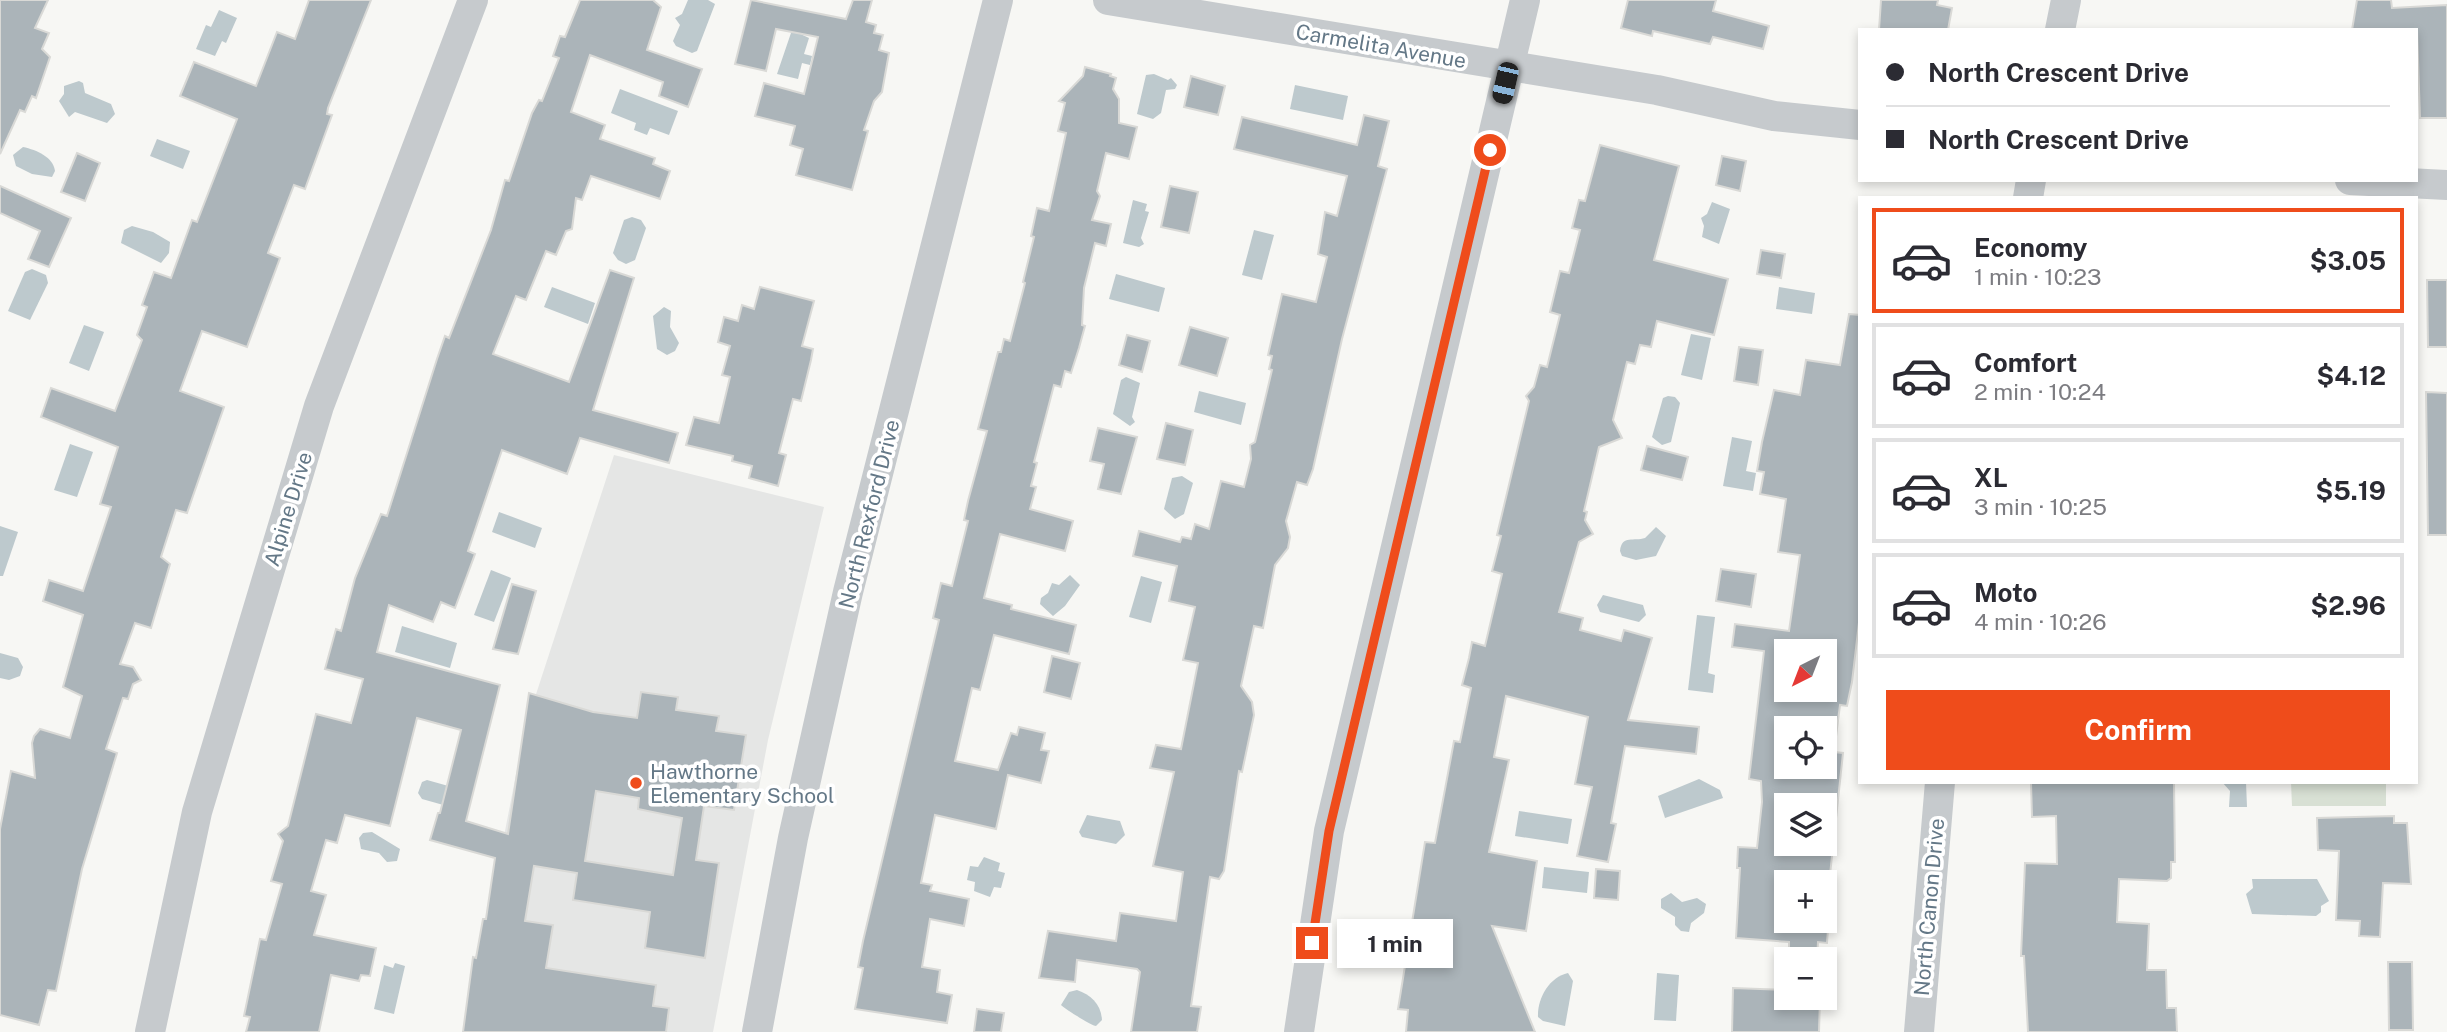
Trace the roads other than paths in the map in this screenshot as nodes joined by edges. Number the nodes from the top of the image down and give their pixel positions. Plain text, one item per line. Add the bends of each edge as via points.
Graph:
1 (473, 0) edge
2 (998, 0) edge
3 (1108, 0) edge
4 (1525, 0) edge
5 (2066, 0) edge
6 (2060, 28) edge
7 (1509, 68) junction
8 (1858, 125) edge
9 (2369, 182) edge
10 (2447, 185) edge
11 (1940, 784) edge
12 (150, 1032) edge
13 (757, 1032) edge
14 (1298, 1032) edge
15 (1919, 1032) edge

1 - 12 street, Alpine Drive via 319,405 197,811
2 - 13 street, North Rexford Drive via 848,592 793,838
3 - 7 street, Carmelita Avenue
4 - 7 street
5 - 6 street
7 - 8 street, Carmelita Avenue via 1657,90 1774,116
7 - 14 street via 1329,831
9 - 10 street
11 - 15 street, North Canon Drive

